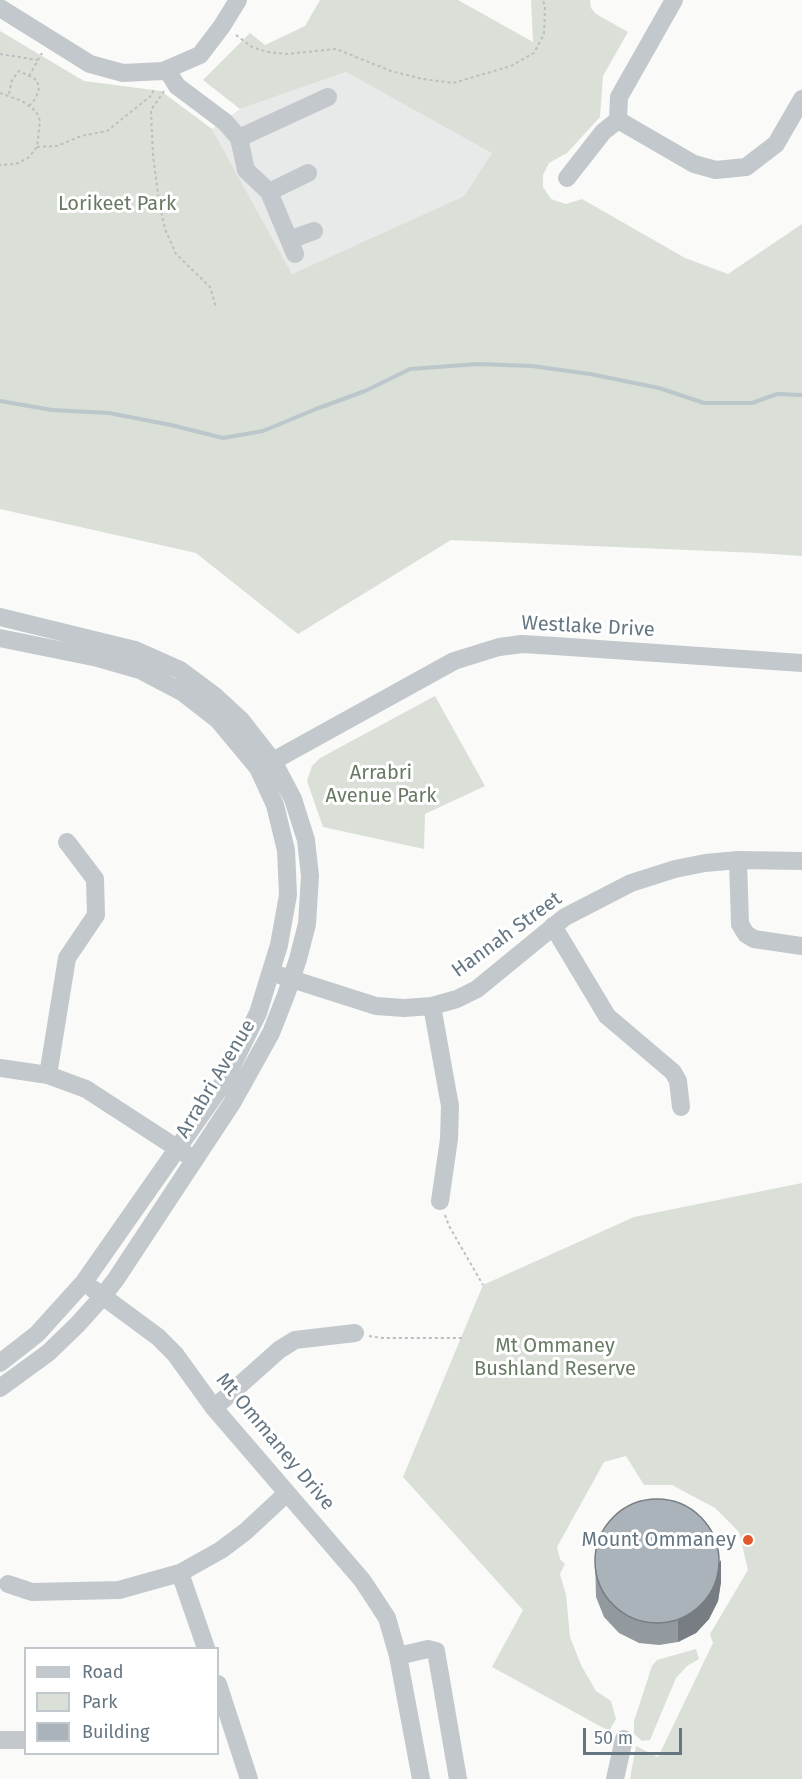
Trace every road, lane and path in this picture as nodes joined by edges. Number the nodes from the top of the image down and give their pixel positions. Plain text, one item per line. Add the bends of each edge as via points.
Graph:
1 (238, 0) edge
2 (543, 0) edge
3 (674, 0) edge
4 (0, 8) edge
5 (222, 27) junction
6 (42, 53) dead end
7 (0, 54) edge
8 (38, 60) junction
9 (170, 75) junction
10 (29, 76) junction
11 (154, 87) dead end
12 (0, 93) edge
13 (9, 95) junction
14 (328, 97) dead end
15 (802, 99) edge
16 (29, 106) junction
17 (618, 120) junction
18 (239, 138) junction
19 (37, 147) junction
20 (0, 165) edge
21 (308, 173) dead end
22 (567, 178) dead end
23 (269, 192) junction
24 (314, 231) dead end
25 (216, 307) dead end
26 (0, 617) edge
27 (0, 638) edge
28 (802, 663) edge
29 (266, 765) junction
30 (67, 842) dead end
31 (738, 860) junction
32 (802, 861) edge
33 (553, 926) junction
34 (802, 946) edge
35 (271, 973) junction
36 (292, 979) junction
37 (432, 1006) junction
38 (0, 1068) edge
39 (48, 1075) junction
40 (681, 1107) dead end
41 (177, 1148) junction
42 (194, 1159) junction
43 (440, 1201) joint
44 (84, 1282) junction
45 (483, 1285) dead end
46 (103, 1296) junction
47 (355, 1332) joint
48 (462, 1338) dead end
49 (0, 1363) edge
50 (0, 1388) edge
51 (214, 1408) junction
52 (287, 1493) junction
53 (180, 1573) junction
54 (8, 1584) dead end
55 (206, 1647) edge
56 (398, 1656) junction
57 (219, 1687) edge
58 (624, 1739) dead end
59 (0, 1740) edge
60 (24, 1740) edge
61 (249, 1779) edge
62 (422, 1779) edge
63 (458, 1779) edge
64 (615, 1779) edge

1 - 5 street
2 - 5 path via 544,34 534,53 511,66 453,83 391,71 336,49 267,52
3 - 17 street via 619,97
4 - 9 street via 90,64 123,74
5 - 9 street via 200,55
6 - 8 path
7 - 8 path
8 - 10 path
9 - 18 street via 177,86 225,122
9 - 25 path via 151,110 159,201 176,254 210,287
10 - 13 path via 19,71
10 - 16 path via 37,80 39,88
11 - 19 path via 152,95 107,131 57,146
12 - 13 path
13 - 16 path
14 - 18 street
15 - 17 street via 776,144 746,166 716,170 694,164
16 - 19 path via 40,121
17 - 22 street via 603,132
18 - 23 street via 246,170
19 - 20 path via 16,164
21 - 23 street
23 - 24 street via 292,247
26 - 29 street, Arrabri Avenue via 135,650 180,670 227,706
27 - 29 street, Arrabri Avenue via 140,670 182,692
28 - 29 street, Westlake Drive via 522,644 499,647 454,661
29 - 35 street, Arrabri Avenue via 286,850 288,895
29 - 36 street, Arrabri Avenue via 293,799 306,840 310,876 307,924
30 - 39 street via 94,879 96,915 67,958
31 - 32 street, Hannah Street
31 - 33 street, Hannah Street via 675,869 631,883
31 - 34 street via 740,924 746,934 754,939
33 - 37 street, Hannah Street via 477,989
33 - 40 street via 607,1017 673,1072
35 - 36 street, Hannah Street
35 - 41 street, Arrabri Avenue via 258,1013 228,1074
36 - 37 street, Hannah Street via 376,1006
36 - 42 street, Arrabri Avenue via 256,1063
37 - 43 street via 450,1106
38 - 39 street
39 - 41 street via 86,1089
41 - 42 street
41 - 44 street, Arrabri Avenue
42 - 46 street, Arrabri Avenue
43 - 45 path via 449,1226
44 - 46 street, Mt Ommaney Drive
44 - 49 street, Arrabri Avenue via 37,1334
46 - 50 street, Arrabri Avenue via 48,1353
46 - 51 street, Mt Ommaney Drive via 175,1354
47 - 48 path via 382,1338
47 - 51 street via 295,1340
51 - 52 street, Mt Ommaney Drive
52 - 53 street via 221,1550
52 - 56 street, Mt Ommaney Drive via 374,1598 387,1618
53 - 54 street via 119,1590 32,1592
53 - 55 street
56 - 62 street, Mt Ommaney Drive
56 - 63 street via 428,1649 439,1657
57 - 61 street
58 - 64 street
59 - 60 street

